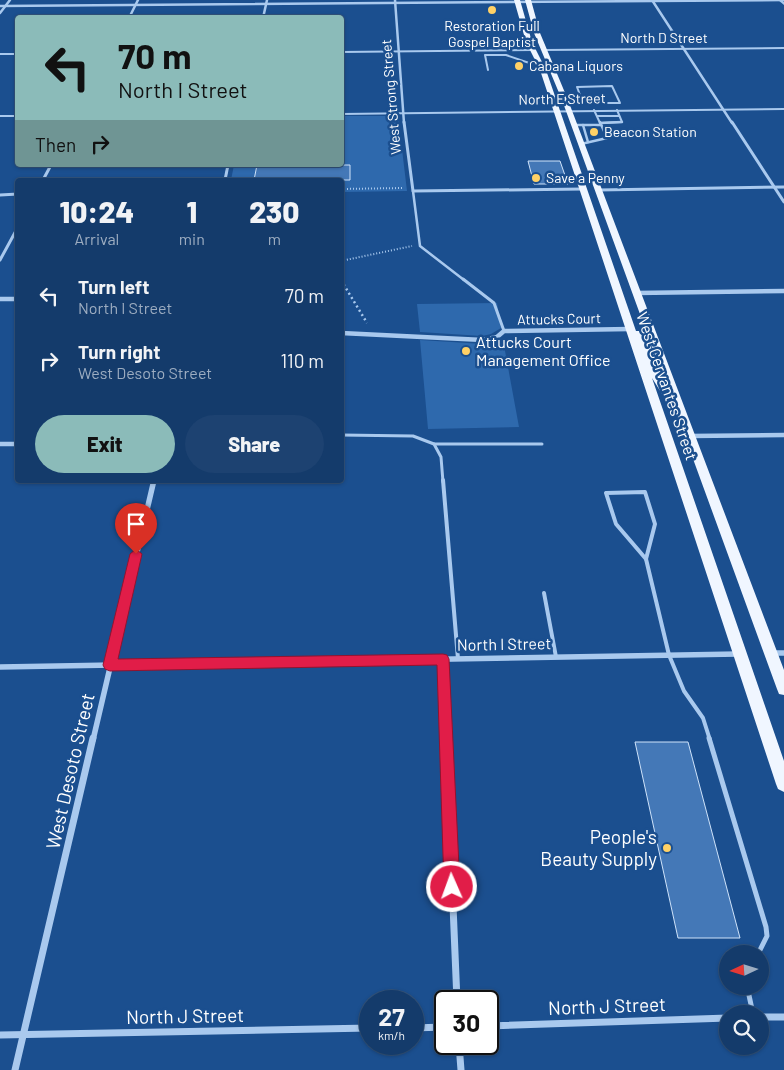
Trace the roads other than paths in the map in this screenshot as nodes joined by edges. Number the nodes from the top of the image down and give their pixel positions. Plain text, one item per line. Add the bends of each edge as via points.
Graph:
1 (10, 0) edge
2 (138, 0) edge
3 (267, 0) edge
4 (517, 1) edge
5 (528, 1) edge
6 (653, 1) edge
7 (782, 1) edge
8 (395, 2) edge
9 (266, 4) junction
10 (135, 5) junction
11 (0, 6) edge
12 (6, 6) junction
13 (0, 12) edge
14 (130, 15) edge
15 (264, 15) edge
16 (784, 48) edge
17 (684, 49) junction
18 (533, 50) junction
19 (544, 50) junction
20 (399, 51) junction
21 (344, 52) edge
22 (496, 53) junction
23 (0, 54) edge
24 (15, 54) edge
25 (541, 67) junction
26 (488, 70) dead end
27 (582, 100) junction
28 (598, 103) junction
29 (567, 105) junction
30 (784, 109) edge
31 (556, 110) junction
32 (594, 110) junction
33 (601, 110) junction
34 (723, 110) junction
35 (618, 113) junction
36 (344, 114) edge
37 (404, 114) junction
38 (0, 116) edge
39 (15, 116) edge
40 (597, 116) junction
41 (600, 124) junction
42 (578, 125) junction
43 (584, 143) junction
44 (784, 187) edge
45 (774, 188) junction
46 (583, 189) junction
47 (413, 190) junction
48 (598, 190) junction
49 (15, 194) edge
50 (0, 195) edge
51 (784, 202) edge
52 (15, 232) edge
53 (599, 237) junction
54 (0, 260) edge
55 (784, 291) edge
56 (636, 293) junction
57 (0, 299) edge
58 (15, 299) edge
59 (630, 329) junction
60 (504, 331) junction
61 (344, 333) edge
62 (677, 403) junction
63 (344, 435) edge
64 (784, 435) edge
65 (690, 436) junction
66 (0, 444) edge
67 (15, 444) edge
68 (434, 444) junction
69 (542, 444) dead end
70 (153, 483) edge
71 (646, 558) junction
72 (544, 593) dead end
73 (784, 652) edge
74 (771, 653) junction
75 (738, 654) junction
76 (669, 655) junction
77 (556, 657) junction
78 (443, 659) junction
79 (458, 659) junction
80 (110, 665) junction
81 (0, 667) edge
82 (784, 689) edge
83 (784, 784) edge
84 (762, 945) edge
85 (457, 990) edge
86 (769, 1017) edge
87 (784, 1017) edge
88 (719, 1018) edge
89 (499, 1026) edge
90 (359, 1028) edge
91 (24, 1035) junction
92 (0, 1036) edge
93 (460, 1055) edge
94 (15, 1070) edge
95 (461, 1070) edge

1 - 12 street
2 - 10 street
3 - 9 street
4 - 5 street
4 - 8 street
4 - 18 main road, West Cervantes Street
5 - 6 street
5 - 19 main road, West Cervantes Street
6 - 7 street
6 - 17 street
8 - 9 street
8 - 20 street, West Strong Street
9 - 10 street
9 - 15 street
10 - 12 street
10 - 14 street
11 - 12 street
12 - 13 street
16 - 17 street, North D Street
17 - 19 street, North D Street
17 - 34 street
18 - 22 street
18 - 25 main road, West Cervantes Street
19 - 29 main road, West Cervantes Street
20 - 21 street
20 - 22 street
20 - 37 street, West Strong Street
22 - 25 lane
22 - 26 lane via 485,55
23 - 24 street
25 - 31 main road, West Cervantes Street
27 - 28 lane via 583,103
27 - 28 lane via 577,87 612,86 620,103
27 - 29 lane
28 - 33 lane
29 - 31 street, North E Street
29 - 32 street, North E Street
29 - 42 main road, West Cervantes Street
30 - 34 street, North E Street
31 - 37 street, North E Street
31 - 46 main road, West Cervantes Street
32 - 33 street, North E Street
32 - 40 lane
33 - 35 street, North E Street
34 - 35 street, North E Street
34 - 45 street
35 - 40 lane
35 - 41 lane via 622,122
36 - 37 street, North E Street
37 - 47 street, West Strong Street
38 - 39 street
40 - 41 lane
41 - 42 lane
41 - 43 lane via 606,138
42 - 43 main road, West Cervantes Street
43 - 48 main road, West Cervantes Street
44 - 45 street
45 - 48 street
45 - 51 street
46 - 47 street
46 - 53 main road, West Cervantes Street
47 - 60 lane via 420,246 494,303
48 - 56 main road, West Cervantes Street
49 - 50 street
52 - 54 street
53 - 56 main road via 610,250 623,287
53 - 59 main road, West Cervantes Street
55 - 56 street
56 - 62 main road, West Cervantes Street
57 - 58 street
59 - 60 street, Attucks Court
59 - 62 main road via 642,337 657,380
59 - 75 main road, West Cervantes Street
60 - 61 street, Attucks Court via 497,337 483,340
62 - 65 main road, West Cervantes Street
63 - 68 lane via 399,434
64 - 65 street
65 - 74 main road, West Cervantes Street
66 - 67 street
68 - 69 lane
68 - 79 lane via 443,468
70 - 80 street, West Desoto Street
71 - 71 lane via 616,524 606,493 645,492 655,524
71 - 76 lane
72 - 77 lane
73 - 74 street
74 - 82 main road, West Cervantes Street
75 - 76 street, North I Street
75 - 83 main road, West Cervantes Street
76 - 77 street, North I Street
76 - 84 lane via 681,685 703,718 766,927
77 - 79 street, North I Street
78 - 79 street, North I Street
78 - 80 street, North I Street
78 - 85 street
80 - 81 street, North I Street
80 - 91 street, West Desoto Street
86 - 87 street
88 - 89 street, North J Street
90 - 91 street, North J Street
91 - 92 street, North J Street
91 - 94 street, West Desoto Street
93 - 95 street

